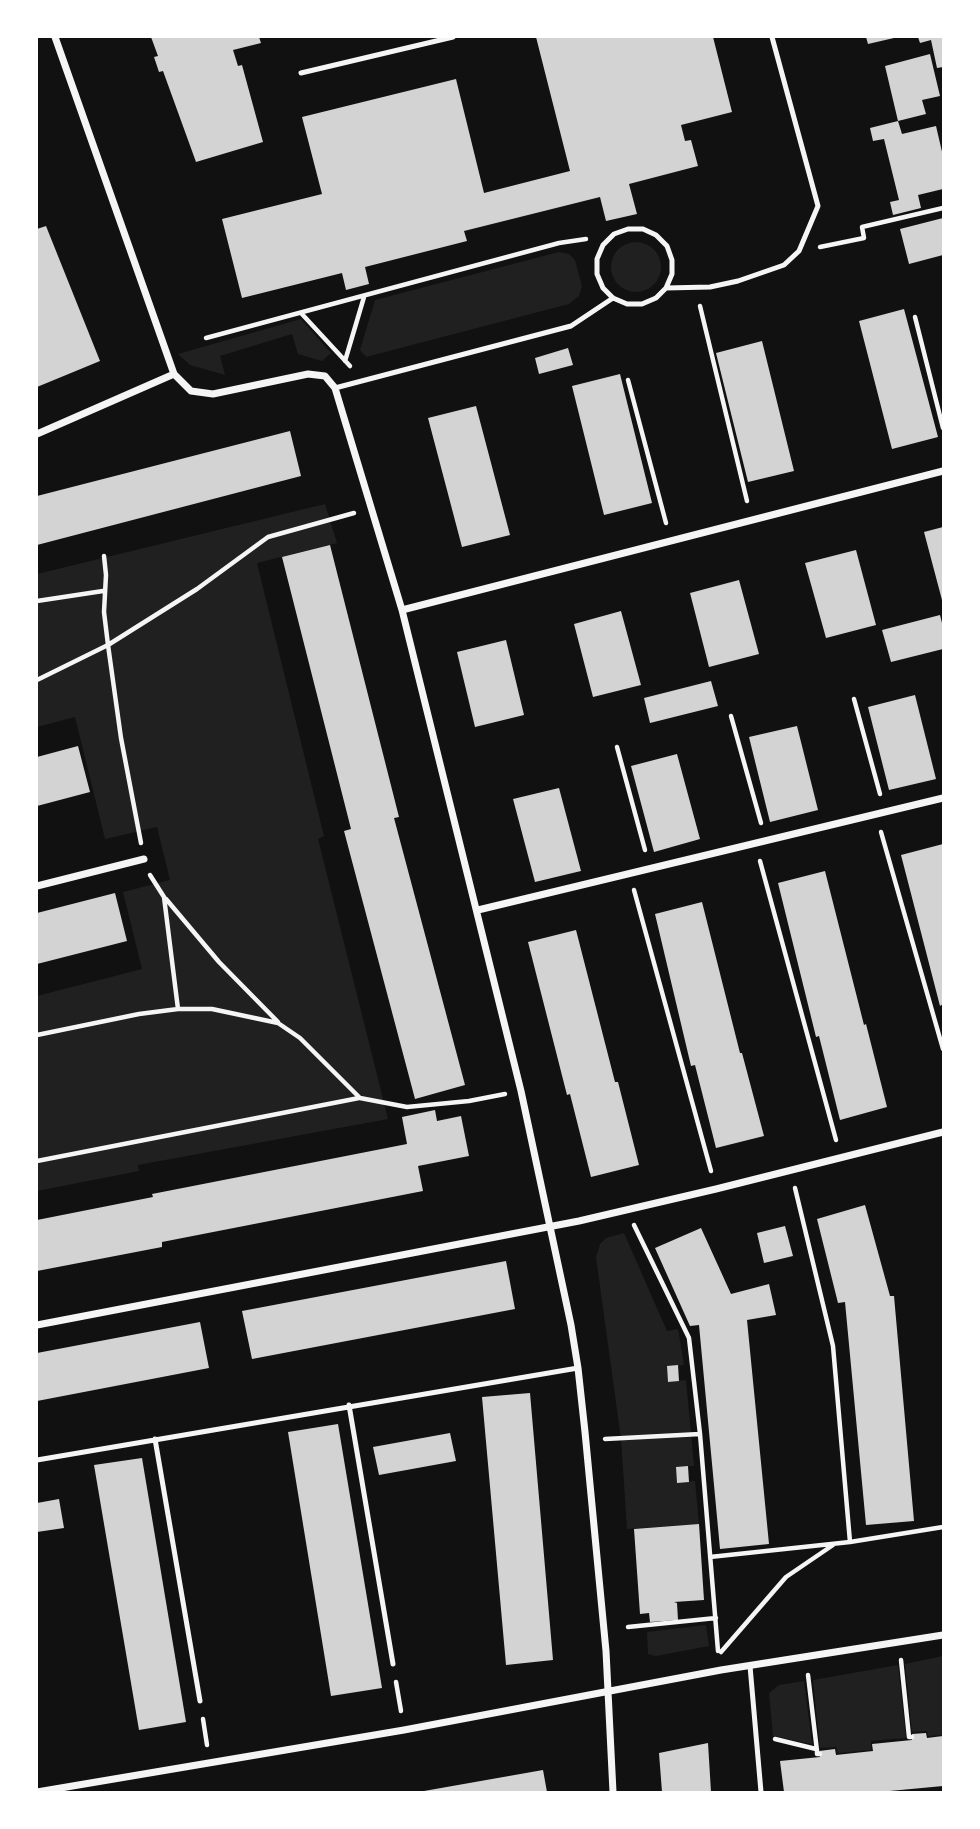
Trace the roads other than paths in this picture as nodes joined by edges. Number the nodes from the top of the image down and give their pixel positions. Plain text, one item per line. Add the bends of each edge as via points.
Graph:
1 (55, 37) edge
2 (453, 37) edge
3 (772, 37) edge
4 (302, 72) dead end
5 (666, 288) junction
6 (614, 298) junction
7 (174, 374) junction
8 (335, 388) junction
9 (37, 434) edge
10 (943, 471) edge
11 (402, 610) junction
12 (943, 798) edge
13 (144, 859) road end
14 (37, 886) edge
15 (478, 910) junction
16 (943, 1132) edge
17 (549, 1227) junction
18 (37, 1325) edge
19 (578, 1368) junction
20 (349, 1405) junction
21 (155, 1439) junction
22 (37, 1460) edge
23 (943, 1635) edge
24 (393, 1664) dead end
25 (750, 1666) junction
26 (607, 1692) junction
27 (200, 1701) dead end
28 (84, 1788) edge
29 (37, 1792) edge
30 (613, 1792) edge
31 (761, 1792) edge

1 - 7 street
2 - 4 lane
3 - 5 lane via 818,206 799,251 784,265 738,281
5 - 6 lane via 642,304
5 - 6 lane via 672,274 667,246 643,229 628,229 614,234 597,259 603,288
6 - 8 lane via 571,326
7 - 8 street via 191,391 213,394 308,374 325,376
7 - 9 street
8 - 11 street
10 - 11 street
11 - 15 street
12 - 15 street
13 - 14 street
15 - 17 street
16 - 17 street
17 - 18 street
17 - 19 street
19 - 20 lane
19 - 26 street
20 - 21 lane
20 - 24 lane
21 - 22 lane
21 - 27 lane
23 - 25 street
25 - 26 street
25 - 31 lane
26 - 28 street
26 - 30 street
28 - 29 street

